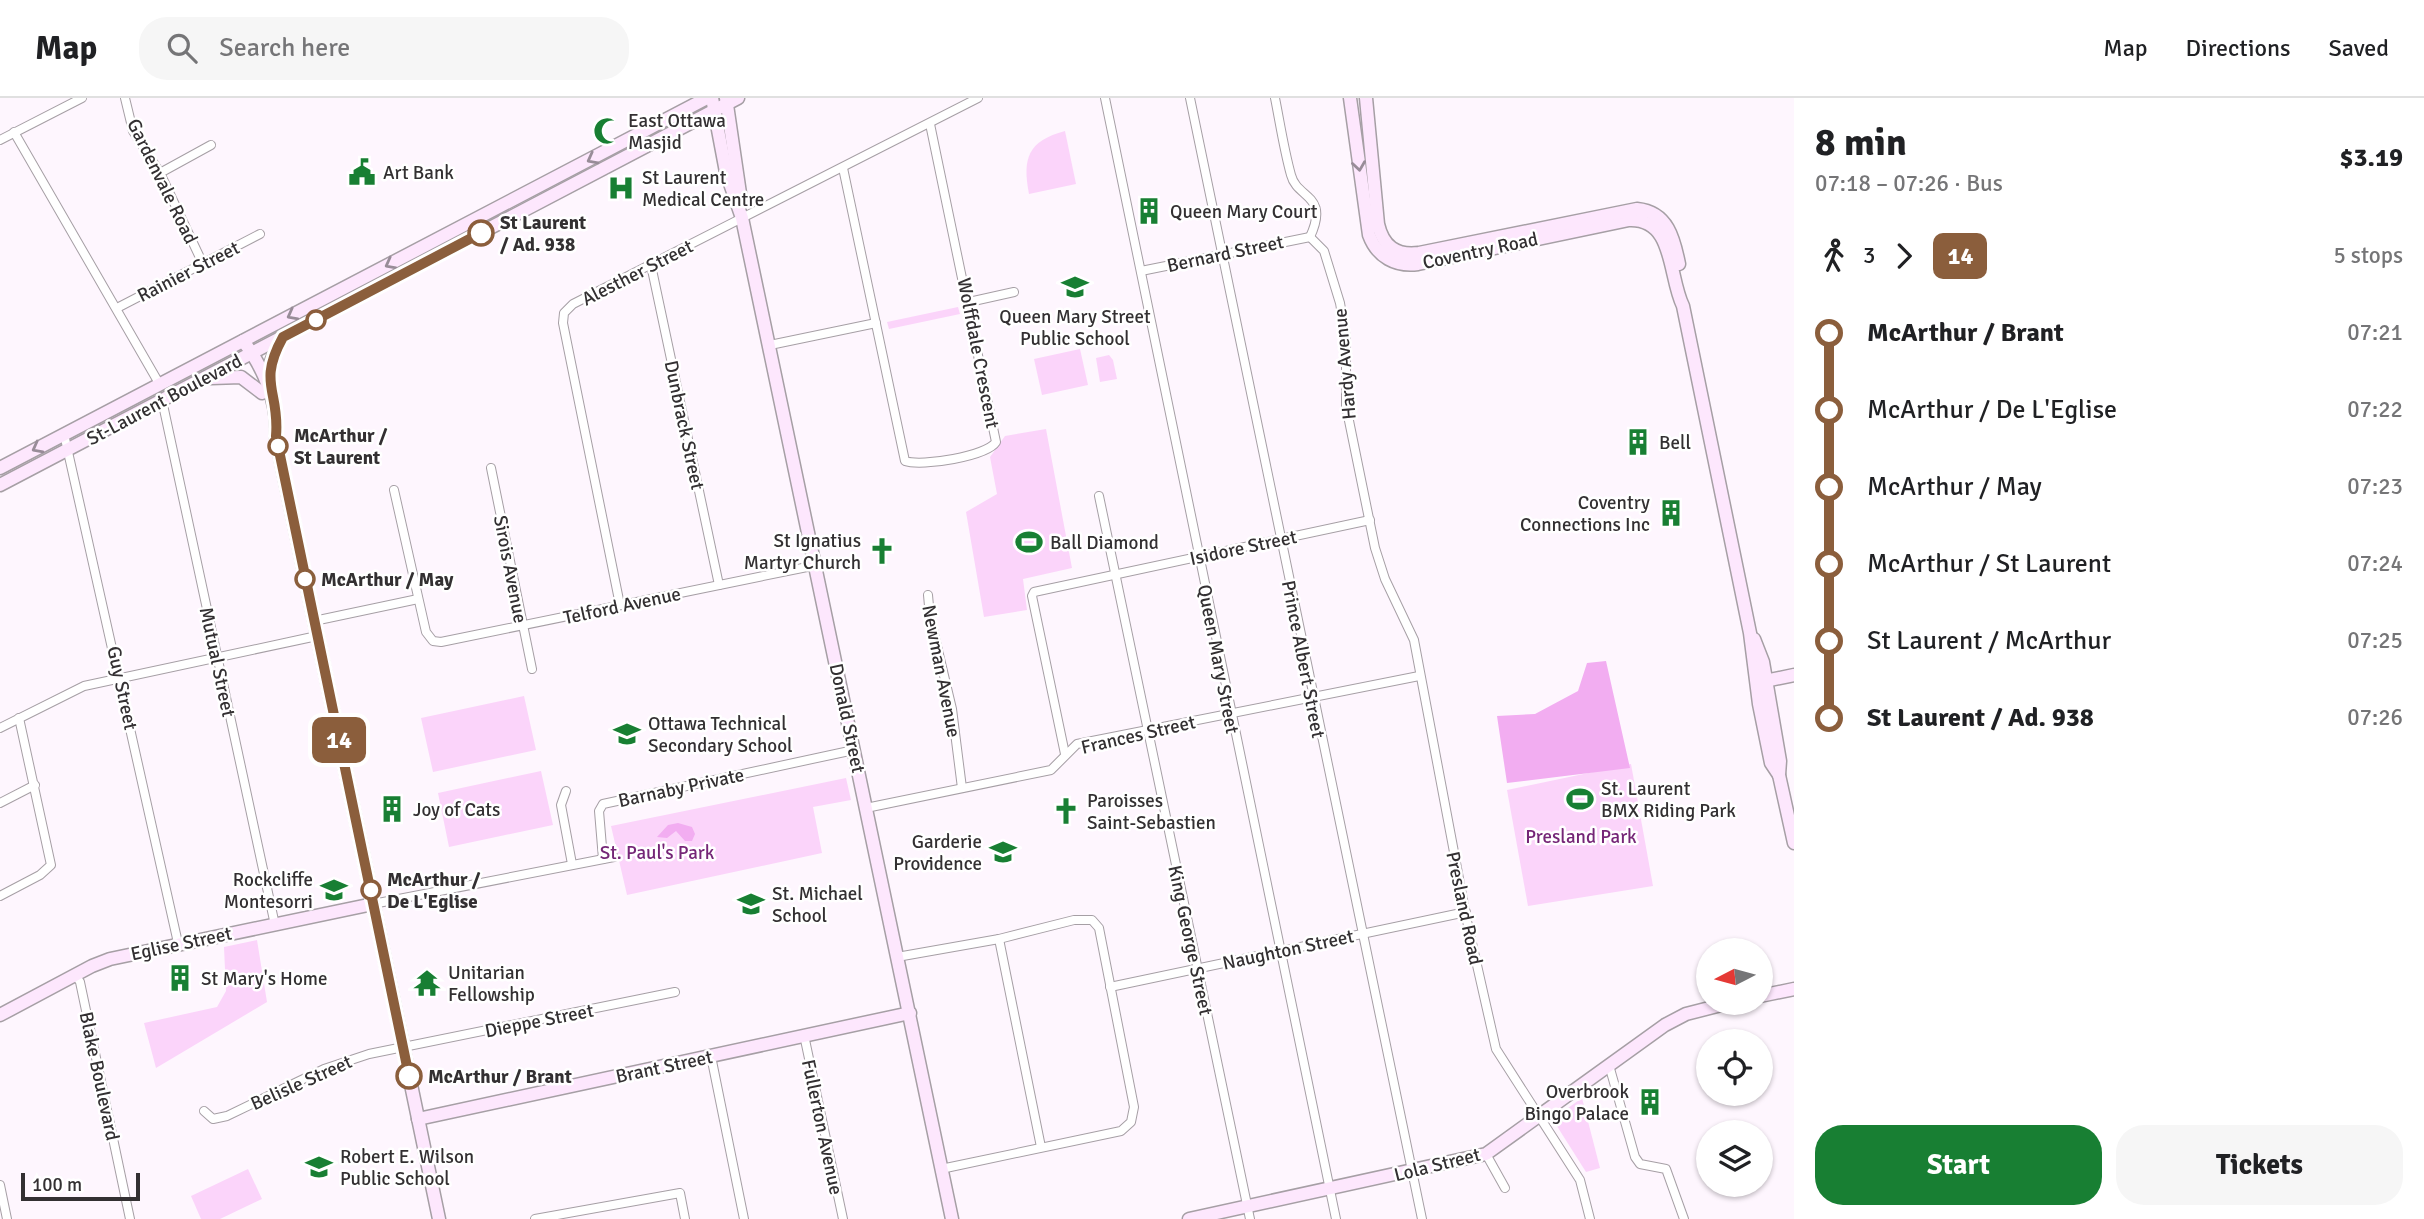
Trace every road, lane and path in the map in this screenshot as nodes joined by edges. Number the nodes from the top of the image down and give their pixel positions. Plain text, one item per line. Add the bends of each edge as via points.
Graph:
1 (82, 98) edge
2 (125, 98) edge
3 (978, 98) edge
4 (1105, 98) edge
5 (1190, 98) edge
6 (1275, 98) edge
7 (1350, 98) edge
8 (1366, 98) edge
9 (730, 100) edge
10 (711, 102) edge
11 (930, 124) junction
12 (14, 132) junction
13 (0, 139) edge
14 (211, 145) dead end
15 (843, 168) junction
16 (160, 173) junction
17 (742, 218) junction
18 (260, 234) dead end
19 (1310, 237) junction
20 (1224, 254) junction
21 (203, 264) junction
22 (652, 265) junction
23 (1141, 271) junction
24 (1014, 292) dead end
25 (969, 302) junction
26 (1683, 306) junction
27 (117, 308) junction
28 (876, 323) junction
29 (283, 337) junction
30 (243, 341) junction
31 (770, 345) junction
32 (249, 354) junction
33 (204, 379) junction
34 (160, 385) junction
35 (262, 393) junction
36 (162, 400) junction
37 (273, 403) junction
38 (64, 434) junction
39 (276, 436) junction
40 (69, 449) junction
41 (0, 468) edge
42 (491, 468) dead end
43 (0, 485) edge
44 (394, 490) dead end
45 (1099, 496) dead end
46 (1370, 520) junction
47 (1280, 539) junction
48 (1199, 556) junction
49 (817, 565) junction
50 (1115, 573) junction
51 (1385, 579) joint
52 (719, 585) junction
53 (928, 595) dead end
54 (418, 599) junction
55 (621, 605) junction
56 (314, 621) junction
57 (523, 625) junction
58 (317, 636) junction
59 (217, 656) junction
60 (532, 669) dead end
61 (1794, 675) edge
62 (1419, 676) junction
63 (120, 677) junction
64 (1761, 682) junction
65 (1312, 698) junction
66 (1230, 713) junction
67 (19, 718) junction
68 (0, 728) edge
69 (1148, 731) junction
70 (855, 750) junction
71 (1065, 754) junction
72 (35, 785) junction
73 (962, 788) junction
74 (566, 791) dead end
75 (0, 803) edge
76 (866, 808) junction
77 (1794, 843) edge
78 (614, 857) dead end
79 (603, 859) junction
80 (572, 864) junction
81 (0, 896) edge
82 (373, 904) junction
83 (1465, 912) junction
84 (275, 925) junction
85 (1362, 933) junction
86 (999, 939) junction
87 (178, 943) junction
88 (1279, 951) junction
89 (897, 957) junction
90 (1197, 968) junction
91 (75, 974) junction
92 (1110, 987) junction
93 (1794, 989) edge
94 (676, 992) dead end
95 (1773, 993) edge
96 (1696, 1011) edge
97 (909, 1013) junction
98 (0, 1016) edge
99 (804, 1035) junction
100 (403, 1047) junction
101 (711, 1056) junction
102 (1609, 1065) junction
103 (204, 1111) dead end
104 (1539, 1116) junction
105 (418, 1119) junction
106 (1041, 1147) junction
107 (1486, 1154) junction
108 (941, 1168) junction
109 (1412, 1172) junction
110 (0, 1185) edge
111 (1505, 1188) dead end
112 (1329, 1189) junction
113 (1249, 1213) edge
114 (7, 1219) edge
115 (130, 1219) edge
116 (439, 1219) edge
117 (535, 1219) edge
118 (685, 1219) edge
119 (744, 1219) edge
120 (843, 1219) edge
121 (952, 1219) edge
122 (1189, 1219) edge
123 (1336, 1219) edge
124 (1422, 1219) edge
125 (1590, 1219) edge
126 (1684, 1219) edge

1 - 12 street
2 - 16 street, Gardenvale Road via 133,131
3 - 11 street, Alesther Street
4 - 23 street, Queen Mary Street
5 - 20 street, Prince Albert Street
6 - 19 street via 1292,179 1314,203
7 -> 26 main road, Coventry Road via 1369,235 1387,258 1418,264 1640,219 1664,239
8 - 26 main road, Coventry Road via 1378,224 1384,242 1392,249 1419,253 1644,210 1654,213 1670,230
9 - 10 main road, St-Laurent Boulevard
9 - 17 main road, Donald Street
10 - 17 main road, Donald Street via 726,172
10 - 29 main road, St-Laurent Boulevard
10 -> 30 main road, St-Laurent Boulevard
11 - 15 street, Alesther Street
11 - 25 street, Wolffdale Crescent
12 - 13 street
12 - 27 street
14 - 16 street
15 - 17 street, Alesther Street
15 - 28 street, Wolffdale Crescent
16 - 21 street, Gardenvale Road
17 - 22 street, Alesther Street
17 - 31 main road, Donald Street
18 - 21 street, Rainier Street
19 - 20 street, Bernard Street
19 - 46 street, Hardy Avenue via 1324,251 1345,325 1346,407
20 - 23 street, Bernard Street
20 - 47 street, Prince Albert Street
21 - 27 street, Rainier Street
22 - 52 street, Dunbrack Street
22 - 55 street, Alesther Street via 573,304 564,313 563,323
23 - 48 street, Queen Mary Street
24 - 25 street
25 - 28 street, Wolffdale Crescent via 996,442 988,451 924,464 905,461
26 - 64 main road, Coventry Road via 1750,633 1763,662
27 - 34 street
28 - 31 street
29 - 32 main road, St-Laurent Boulevard
29 - 37 main road via 269,372
30 - 32 main road
30 - 34 main road, St-Laurent Boulevard
31 - 49 main road, Donald Street
32 - 33 main road, St-Laurent Boulevard
32 - 35 main road
32 - 37 main road
33 - 35 main road via 241,377
33 - 36 main road, St-Laurent Boulevard
34 - 38 main road, St-Laurent Boulevard
35 - 39 main road
36 - 40 main road, St-Laurent Boulevard
36 - 59 street, Mutual Street
37 - 39 main road
38 - 40 street, Guy Street
38 -> 41 main road, St-Laurent Boulevard
39 - 56 main road
40 - 43 main road, St-Laurent Boulevard
40 - 63 street, Guy Street
42 - 57 street, Sirois Avenue
44 - 54 street
45 - 50 street, King George Street
46 - 47 street, Isidore Street
46 - 51 street, Hardy Avenue
47 - 48 street, Isidore Street
47 - 65 street, Prince Albert Street
48 - 50 street, Isidore Street
48 - 66 street, Queen Mary Street
49 - 52 street, Telford Avenue
49 - 70 main road, Donald Street
50 - 69 street, King George Street
50 - 71 street, Isidore Street via 1032,596
51 - 62 street, Presland Road via 1410,629
52 - 55 street, Telford Avenue
53 - 73 street, Newman Avenue via 952,709
54 - 56 street
54 - 57 street, Telford Avenue via 428,637 441,642
55 - 57 street, Telford Avenue
56 - 58 main road
57 - 60 street, Sirois Avenue
58 - 59 street
58 - 82 main road
59 - 63 street
59 - 84 street, Mutual Street
61 - 64 main road
62 - 65 street, Frances Street
62 - 83 street, Presland Road
63 - 67 street via 84,686
63 - 87 street, Guy Street
64 - 77 main road, Coventry Road
65 - 66 street, Frances Street
65 - 85 street, Prince Albert Street
66 - 69 street, Frances Street
66 - 88 street, Queen Mary Street
67 - 68 street
67 - 72 street
69 - 71 street, Frances Street via 1077,744
69 - 90 street, King George Street
70 - 76 main road, Donald Street
70 - 79 street, Barnaby Private via 603,804 599,811
71 - 73 street, Frances Street via 1051,770
72 - 75 street
72 - 81 street via 51,864
73 - 76 street, Frances Street
74 - 80 street via 561,805
76 - 89 main road, Donald Street
78 - 79 street
79 - 80 street
80 - 82 street
82 - 84 main road, Eglise Street
82 - 100 main road
83 - 85 street, Naughton Street
83 - 104 street, Presland Road via 1496,1049
84 - 87 main road, Eglise Street
85 - 88 street, Naughton Street
85 - 109 street, Prince Albert Street
86 - 89 street
86 - 92 street via 1074,920 1092,920 1099,928
86 - 106 street
87 - 91 main road, Eglise Street via 110,959
88 - 90 street, Naughton Street
88 - 112 street, Queen Mary Street
89 - 97 main road, Donald Street
90 - 92 street, Naughton Street
90 - 113 street, King George Street
91 - 98 main road, Eglise Street
91 - 115 street, Blake Boulevard
92 - 106 street via 1134,1107 1131,1122 1121,1131
93 - 95 main road
94 - 100 street, Dieppe Street
96 - 102 main road, Lola Street
97 - 99 main road, Brant Street
97 - 108 main road, Donald Street
99 - 101 main road, Brant Street
99 - 120 street, Fullerton Avenue
100 - 103 street, Belisle Street via 331,1066 221,1118 213,1119
100 - 105 main road
101 - 105 main road, Brant Street
101 - 119 street
102 - 104 main road, Lola Street
102 - 126 street via 1635,1157 1644,1165 1666,1169
104 - 107 main road, Lola Street
104 - 125 street, Presland Road via 1580,1180
105 - 116 main road
106 - 108 street
107 - 109 main road, Lola Street
107 - 111 street
108 - 121 main road, Donald Street
109 - 112 main road, Lola Street
109 - 124 street, Prince Albert Street
110 - 114 street
112 - 113 main road, Lola Street
112 - 123 street, Queen Mary Street
113 - 122 main road, Lola Street
117 - 118 street via 680,1193

